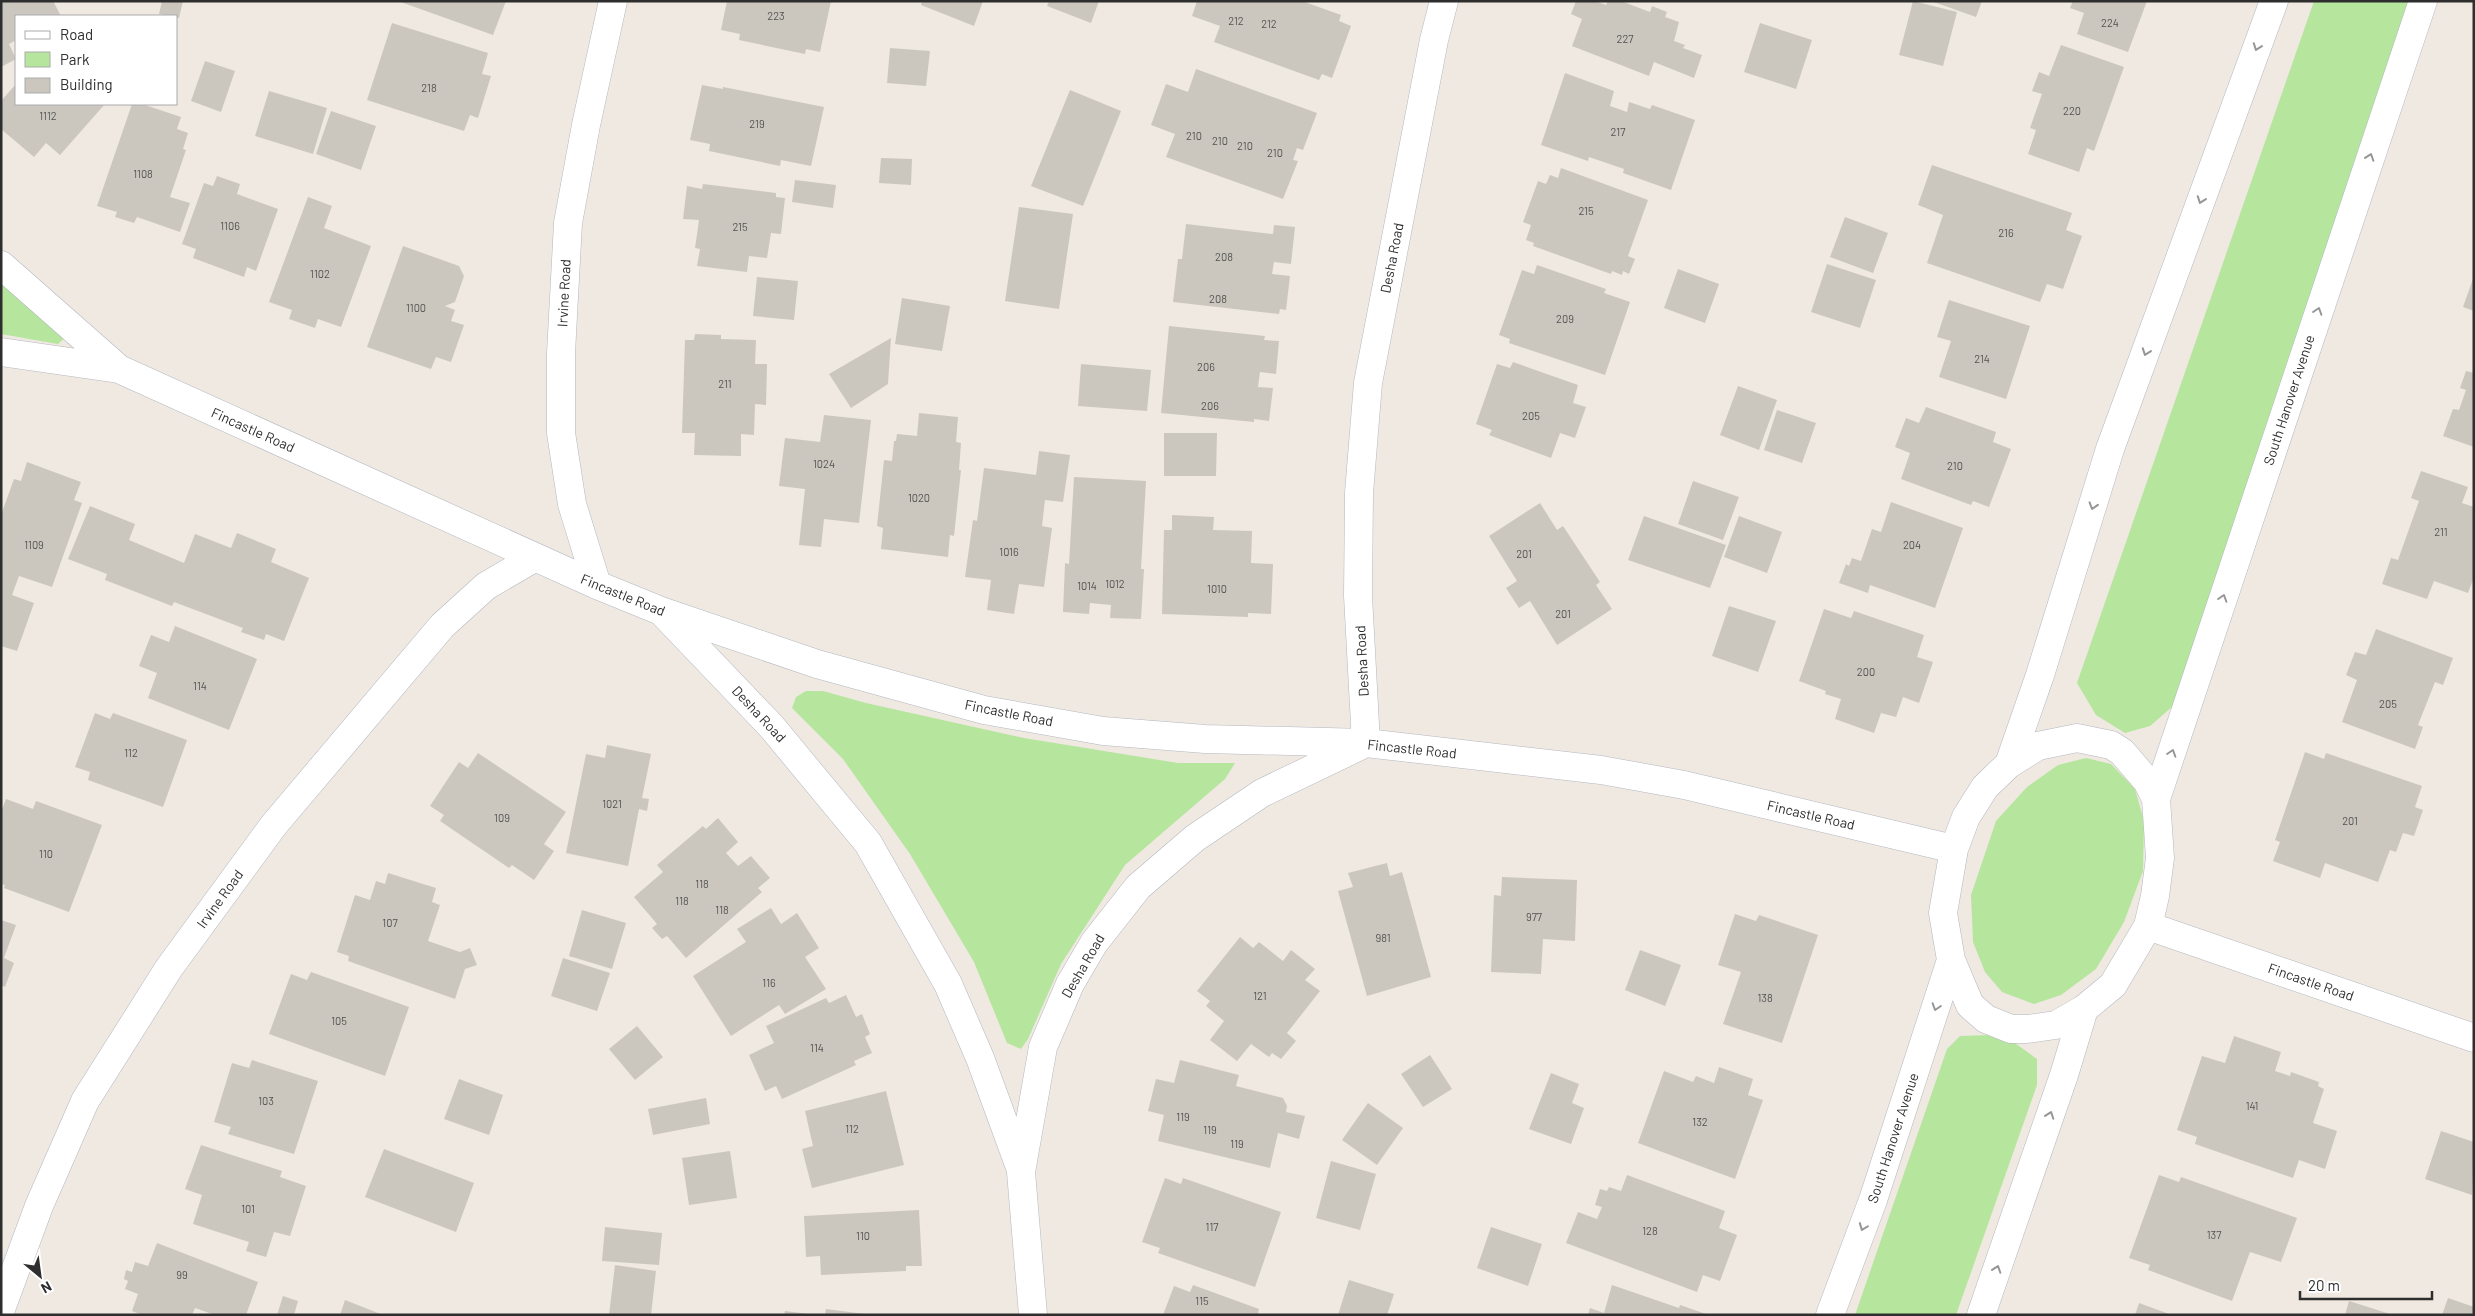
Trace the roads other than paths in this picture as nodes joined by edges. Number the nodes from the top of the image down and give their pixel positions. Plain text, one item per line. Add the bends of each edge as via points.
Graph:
1 (614, 1) edge
2 (1444, 1) edge
3 (2274, 1) edge
4 (2424, 1) edge
5 (1, 265) edge
6 (1, 352) edge
7 (119, 369) junction
8 (534, 558) junction
9 (597, 585) junction
10 (661, 611) junction
11 (1366, 743) junction
12 (2009, 764) junction
13 (2156, 799) junction
14 (1954, 849) junction
15 (2148, 926) junction
16 (1951, 960) junction
17 (2084, 1009) junction
18 (2474, 1038) edge
19 (1021, 1172) junction
20 (1, 1309) edge
21 (1033, 1315) edge
22 (1830, 1315) edge
23 (1981, 1315) edge

1 - 9 street, Irvine Road via 568,223 561,353 561,433 572,504
2 - 11 street, Desha Road via 1368,383 1359,493 1358,587
3 -> 12 street, South Hanover Avenue via 2110,449
13 -> 4 street, South Hanover Avenue
5 - 7 street, Fincastle Road
6 - 7 street, Fincastle Road
7 - 8 street, Fincastle Road
8 - 9 street, Fincastle Road
8 - 20 street, Irvine Road via 486,586 442,626 273,826 169,968 85,1101 39,1206
9 - 10 street, Fincastle Road
10 - 11 street, Fincastle Road via 817,664 984,710 1103,731 1205,739
10 - 19 street, Desha Road via 771,726 868,843 948,984 980,1058
11 - 14 street, Fincastle Road via 1602,770 1684,785
11 - 19 street, Desha Road via 1262,793 1195,838 1138,887 1094,942 1070,984 1043,1047
12 - 13 street, South Hanover Avenue via 2038,746 2077,738 2111,745 2122,752 2147,780
12 - 14 street, South Hanover Avenue via 1985,787 1966,817
13 - 15 street, South Hanover Avenue via 2160,858
14 - 16 street, South Hanover Avenue via 1943,913
15 - 17 street, South Hanover Avenue via 2113,985
15 - 18 street, Fincastle Road
16 - 17 street, South Hanover Avenue via 1970,1005 1993,1023 2019,1029 2056,1025
16 -> 22 street, South Hanover Avenue via 1873,1200
23 -> 17 street
19 - 21 street, Desha Road

